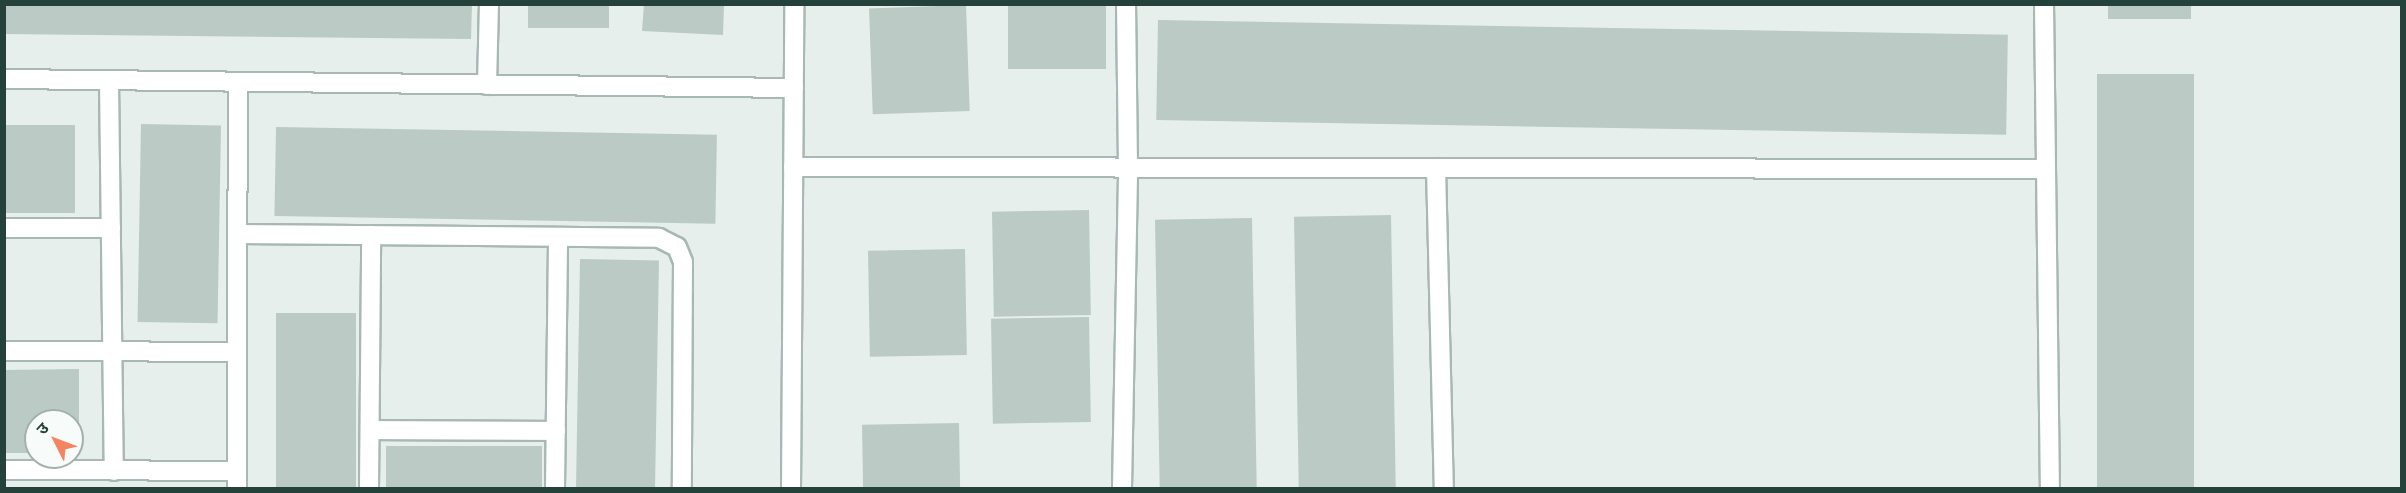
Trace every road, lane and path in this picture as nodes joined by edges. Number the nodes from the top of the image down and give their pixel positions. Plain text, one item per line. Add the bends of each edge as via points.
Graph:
1 (489, 4) edge
2 (794, 4) edge
3 (1126, 4) edge
4 (2044, 4) edge
5 (4, 80) edge
6 (109, 81) junction
7 (238, 82) junction
8 (487, 85) junction
9 (794, 88) junction
10 (793, 167) junction
11 (1128, 167) junction
12 (1436, 168) junction
13 (2046, 169) junction
14 (4, 228) edge
15 (111, 228) junction
16 (237, 234) junction
17 (371, 235) junction
18 (558, 237) junction
19 (4, 351) edge
20 (112, 351) junction
21 (237, 352) junction
22 (370, 430) junction
23 (556, 431) junction
24 (4, 470) edge
25 (107, 477) edge
26 (237, 480) edge
27 (369, 489) edge
28 (555, 489) edge
29 (682, 489) edge
30 (791, 489) edge
31 (1122, 489) edge
32 (1444, 489) edge
33 (2050, 489) edge

1 - 8 street
2 - 9 street
3 - 11 street
4 - 13 street
5 - 6 street
6 - 7 street
6 - 15 street
7 - 8 street
7 - 16 street
8 - 9 street
9 - 10 street
10 - 11 street
10 - 30 street
11 - 12 street
11 - 31 street
12 - 13 street
12 - 32 street
13 - 33 street
14 - 15 street
15 - 20 street
16 - 17 street
16 - 21 street
17 - 18 street
17 - 22 street
18 - 23 street
18 - 29 street via 659,238 677,247 683,262
19 - 20 street
20 - 21 street
20 - 25 street
21 - 26 street
22 - 23 street
22 - 27 street
23 - 28 street
24 - 25 street
25 - 26 street

